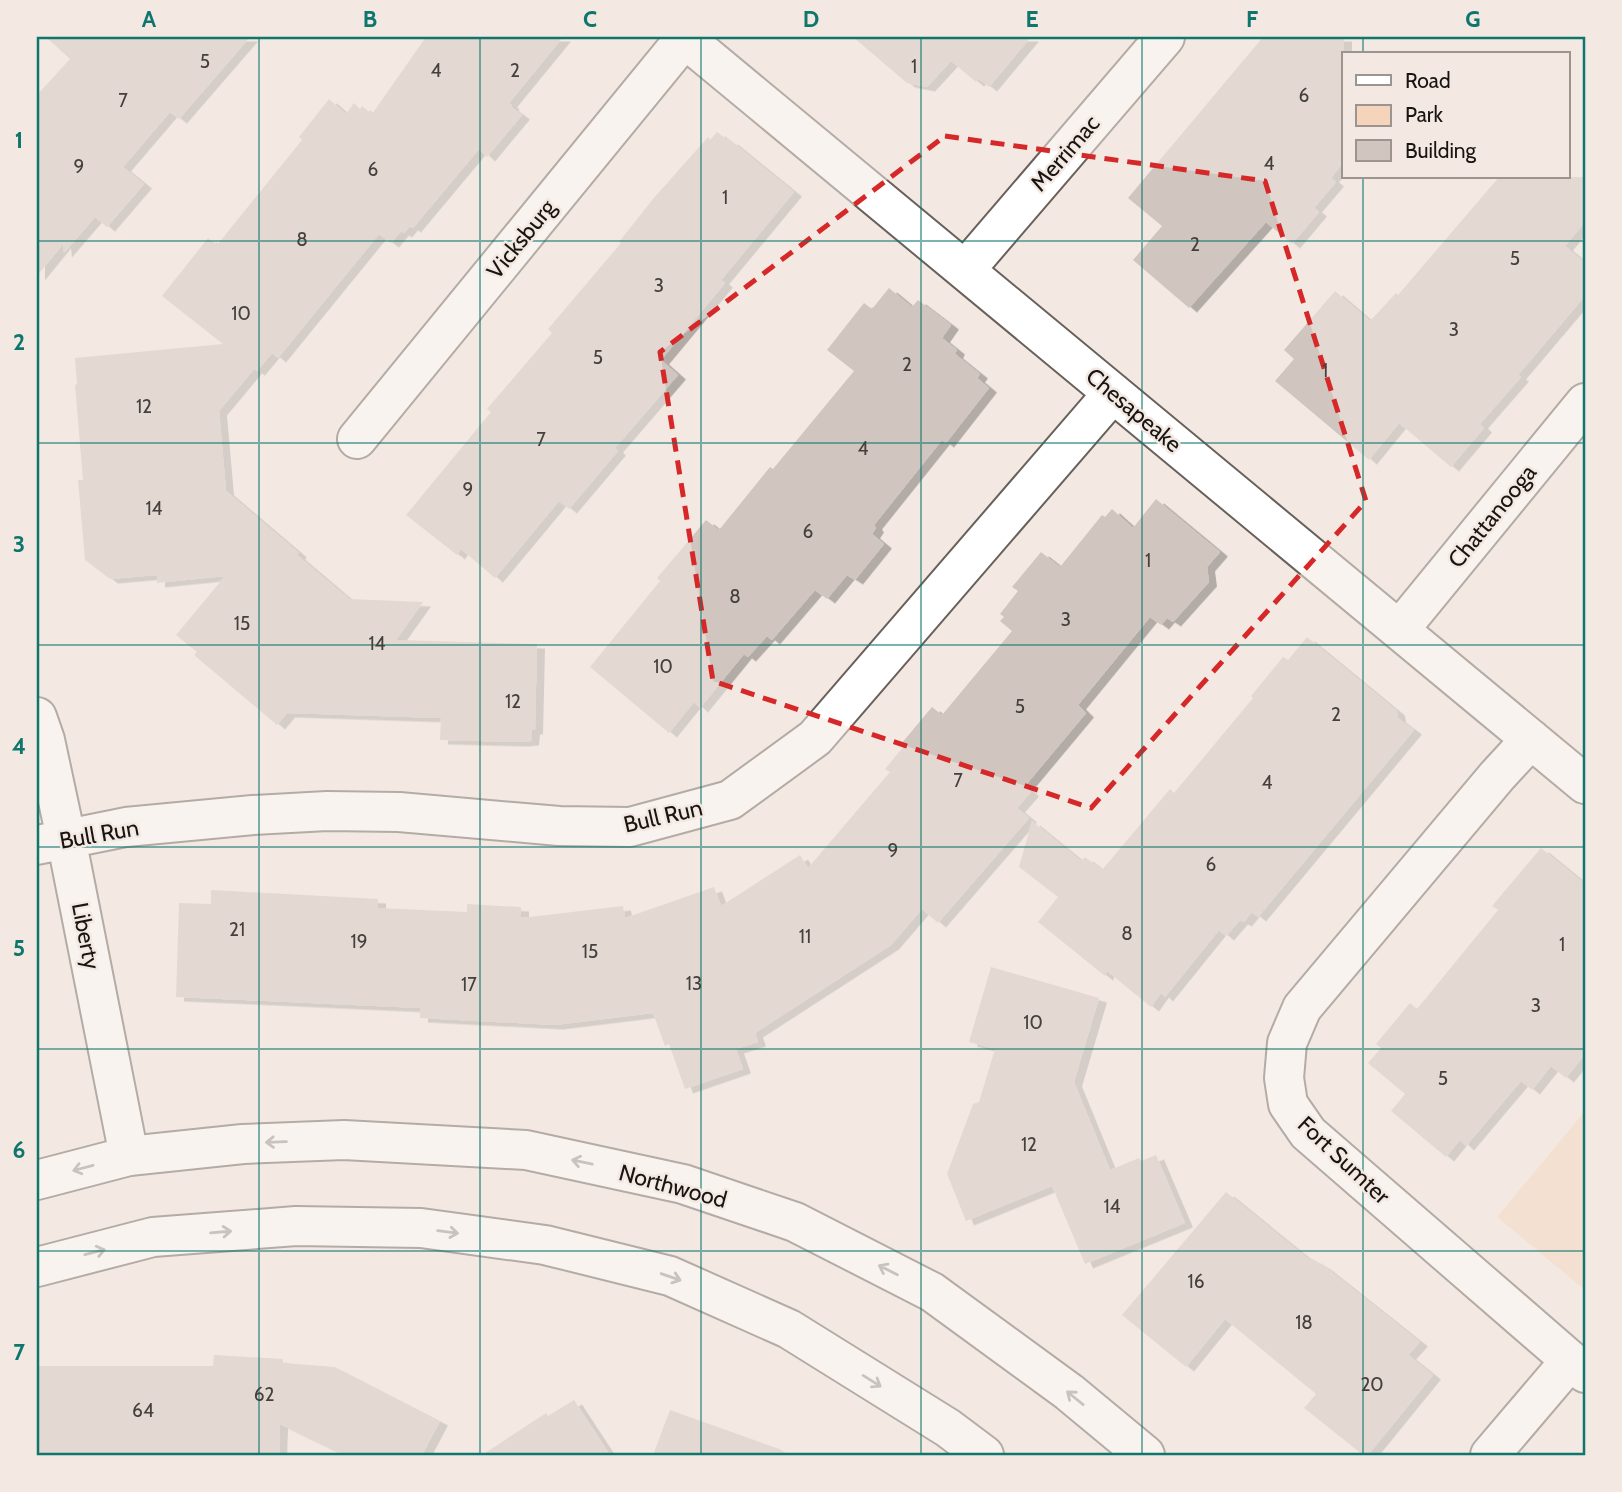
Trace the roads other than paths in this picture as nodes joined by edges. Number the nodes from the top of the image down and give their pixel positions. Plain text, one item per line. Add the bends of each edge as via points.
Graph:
1 (684, 37) edge
2 (1165, 37) edge
3 (965, 270) junction
4 (1113, 393) junction
5 (1585, 403) edge
6 (357, 439) dead end
7 (1400, 629) junction
8 (37, 717) edge
9 (1531, 739) junction
10 (1585, 784) edge
11 (51, 841) edge
12 (129, 1156) junction
13 (37, 1180) edge
14 (37, 1267) edge
15 (1578, 1367) edge
16 (984, 1455) edge
17 (1145, 1455) edge
18 (1490, 1455) edge

1 - 3 street, Chesapeake
1 - 6 street, Vicksburg
2 - 3 street, Merrimac
3 - 4 street, Chesapeake
4 - 7 street, Chesapeake
4 - 11 street, Bull Run via 815,737 730,800 630,827 327,811 139,826
5 - 7 street, Chattanooga
7 - 9 street, Chesapeake
8 - 11 street, Liberty via 45,740
9 - 10 street, Chesapeake
9 - 15 street, Fort Sumter via 1302,1008 1287,1043 1284,1078 1288,1104 1308,1133
11 - 12 street, Liberty
12 -> 13 street, Northwood
17 -> 12 street, Northwood via 1069,1392 932,1292 795,1222 682,1184 526,1150 344,1140 243,1144
14 -> 16 street via 153,1237 296,1226 421,1228 545,1245 670,1276 789,1329
15 - 18 street

